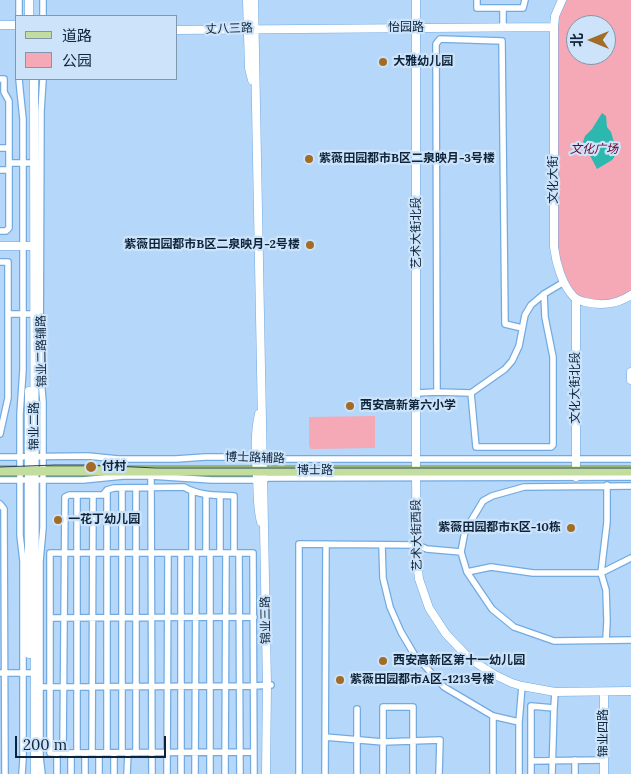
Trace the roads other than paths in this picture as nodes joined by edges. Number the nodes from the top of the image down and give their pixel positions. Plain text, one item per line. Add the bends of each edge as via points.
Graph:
1 (19, 0) edge
2 (29, 0) edge
3 (34, 0) edge
4 (43, 0) edge
5 (248, 0) edge
6 (254, 0) edge
7 (259, 0) edge
8 (416, 0) edge
9 (477, 0) edge
10 (526, 0) edge
11 (562, 0) edge
12 (503, 9) junction
13 (19, 15) edge
14 (29, 15) edge
15 (34, 15) edge
16 (43, 15) edge
17 (0, 25) edge
18 (15, 25) edge
19 (178, 25) edge
20 (503, 27) junction
21 (554, 27) junction
22 (252, 28) junction
23 (416, 28) junction
24 (0, 30) edge
25 (15, 30) edge
26 (178, 30) edge
27 (0, 79) edge
28 (20, 80) edge
29 (29, 80) edge
30 (34, 80) edge
31 (44, 80) edge
32 (2, 92) edge
33 (0, 148) edge
34 (9, 148) junction
35 (9, 163) junction
36 (29, 163) junction
37 (0, 170) edge
38 (9, 170) junction
39 (0, 231) edge
40 (0, 246) edge
41 (29, 246) junction
42 (0, 262) edge
43 (564, 282) junction
44 (544, 294) junction
45 (631, 295) edge
46 (576, 299) junction
47 (8, 314) junction
48 (29, 314) junction
49 (522, 328) junction
50 (631, 372) edge
51 (631, 380) edge
52 (0, 381) edge
53 (8, 381) junction
54 (437, 392) junction
55 (417, 393) junction
56 (471, 393) junction
57 (0, 434) edge
58 (0, 457) edge
59 (631, 459) edge
60 (0, 466) edge
61 (631, 466) edge
62 (32, 468) junction
63 (263, 468) junction
64 (416, 468) junction
65 (576, 468) junction
66 (0, 471) edge
67 (631, 471) edge
68 (151, 476) junction
69 (631, 477) edge
70 (0, 480) edge
71 (607, 485) junction
72 (631, 486) edge
73 (122, 488) junction
74 (136, 488) junction
75 (151, 488) junction
76 (108, 490) junction
77 (192, 492) junction
78 (77, 495) junction
79 (93, 495) junction
80 (206, 496) junction
81 (220, 496) junction
82 (0, 504) edge
83 (326, 544) junction
84 (382, 545) junction
85 (416, 545) junction
86 (461, 552) junction
87 (64, 553) junction
88 (77, 553) junction
89 (92, 553) junction
90 (107, 553) junction
91 (122, 553) junction
92 (136, 553) junction
93 (151, 553) junction
94 (168, 553) junction
95 (181, 553) junction
96 (194, 553) junction
97 (208, 553) junction
98 (223, 553) junction
99 (237, 553) junction
100 (631, 558) edge
101 (467, 572) junction
102 (601, 573) junction
103 (2, 586) edge
104 (50, 618) junction
105 (64, 618) junction
106 (77, 618) junction
107 (92, 618) junction
108 (108, 618) junction
109 (122, 618) junction
110 (136, 618) junction
111 (152, 618) junction
112 (167, 618) junction
113 (181, 618) junction
114 (196, 618) junction
115 (210, 618) junction
116 (225, 618) junction
117 (239, 618) junction
118 (254, 618) junction
119 (606, 640) junction
120 (631, 640) edge
121 (2, 674) edge
122 (29, 674) junction
123 (269, 684) junction
124 (50, 686) junction
125 (64, 686) junction
126 (77, 686) junction
127 (93, 686) junction
128 (108, 686) junction
129 (122, 686) junction
130 (136, 686) junction
131 (152, 686) junction
132 (167, 686) junction
133 (181, 686) junction
134 (195, 686) junction
135 (210, 686) junction
136 (225, 686) junction
137 (240, 686) junction
138 (254, 686) junction
139 (522, 686) junction
140 (37, 687) junction
141 (631, 691) edge
142 (555, 692) junction
143 (604, 692) junction
144 (554, 708) junction
145 (357, 709) dead end
146 (492, 716) junction
147 (519, 722) junction
148 (325, 738) junction
149 (357, 740) junction
150 (413, 741) junction
151 (383, 742) junction
152 (152, 752) junction
153 (181, 752) junction
154 (196, 752) junction
155 (210, 752) junction
156 (254, 752) junction
157 (60, 753) junction
158 (74, 753) junction
159 (85, 753) junction
160 (96, 753) junction
161 (110, 753) junction
162 (125, 753) junction
163 (136, 753) junction
164 (167, 753) junction
165 (225, 753) junction
166 (240, 753) junction
167 (531, 760) junction
168 (553, 760) junction
169 (575, 760) junction
170 (604, 760) junction
171 (5, 774) edge
172 (22, 774) edge
173 (29, 774) edge
174 (34, 774) edge
175 (42, 774) edge
176 (57, 774) edge
177 (71, 774) edge
178 (85, 774) edge
179 (99, 774) edge
180 (114, 774) edge
181 (127, 774) edge
182 (152, 774) edge
183 (167, 774) edge
184 (181, 774) edge
185 (196, 774) edge
186 (210, 774) edge
187 (225, 774) edge
188 (240, 774) edge
189 (254, 774) edge
190 (266, 774) edge
191 (271, 774) edge
192 (299, 774) edge
193 (325, 774) edge
194 (357, 774) edge
195 (383, 774) edge
196 (413, 774) edge
197 (439, 774) edge
198 (492, 774) edge
199 (519, 774) edge
200 (531, 774) edge
201 (552, 774) edge
202 (575, 774) edge
203 (604, 774) edge

1 - 13 street
2 - 14 street
3 - 15 street
4 - 16 street
5 - 22 street
6 - 22 street
7 - 22 street
8 - 23 street, 艺术大街北段
9 - 12 street via 477,8
10 - 12 street via 523,8
11 - 21 street, 文化大街
12 - 20 street
17 - 18 street
19 - 22 street, 丈八三路
20 - 21 street, 怡园路
20 - 23 street, 怡园路
21 - 43 street, 文化大街 via 554,246
22 - 23 street, 怡园路
22 - 26 street, 丈八三路
22 - 63 street
22 - 63 street via 249,68 255,91
23 - 55 street, 艺术大街北段
24 - 25 street
27 - 32 street via 4,78
28 - 36 street
29 - 36 street, 锦业二路
30 - 36 street, 锦业二路
31 - 62 street, 锦业二路辅路 via 40,278 43,402
32 - 34 street via 9,101
33 - 34 street
34 - 35 street
35 - 36 street
35 - 38 street
36 - 41 street, 锦业二路
37 - 38 street
38 - 39 street via 9,228
40 - 41 street
41 - 48 street, 锦业二路
42 - 47 street via 8,262
43 - 44 street
43 - 46 street, 文化大街
44 - 49 street via 531,305
44 - 56 street via 553,357 554,445 476,447
45 - 46 street via 604,304
46 - 65 street, 文化大街北段
47 - 48 street
47 - 53 street
48 - 62 street, 锦业二路
49 - 54 street via 504,324 502,41 440,40 436,44
49 - 56 street via 519,346 512,360
50 - 51 street
52 - 53 street
53 - 57 street via 8,398
54 - 55 street
54 - 56 street
55 - 64 street, 艺术大街北段
58 - 62 street, 博士路辅路
59 - 65 street
60 - 62 main road, 博士路
61 - 65 main road, 博士路
62 - 63 main road, 博士路
62 - 66 main road, 博士路
62 - 68 street, 博士路辅路 via 83,480
62 - 70 street, 博士路辅路
62 - 122 street, 锦业二路
62 - 140 street, 锦业二路辅路 via 43,528
63 - 64 main road, 博士路
63 - 68 street, 博士路辅路 via 212,480
63 - 123 street, 锦业三路
63 - 123 street, 锦业三路
64 - 65 main road, 博士路
64 - 85 street, 艺术大街西段
65 - 67 main road, 博士路
65 - 69 street
68 - 75 street
71 - 72 street
71 - 86 street via 524,487 492,496 483,501 465,531
71 - 102 street via 607,522
73 - 74 street
73 - 76 street
73 - 91 street
74 - 75 street
74 - 92 street
75 - 77 street via 184,487
75 - 93 street
76 - 79 street via 103,495
76 - 90 street
77 - 80 street
77 - 96 street
78 - 79 street
78 - 87 street via 65,497
78 - 88 street
79 - 89 street
80 - 81 street
80 - 97 street
81 - 98 street
81 - 99 street via 234,496
82 - 103 street via 4,509
83 - 84 street
83 - 148 street
83 - 192 street via 299,544
84 - 85 street
84 - 146 street via 383,578 390,607 414,654 444,687
85 - 86 street via 428,550
85 - 139 street, 艺术大街西段 via 419,579 429,608 446,634 463,653 487,671
86 - 101 street
87 - 88 street
87 - 104 street via 50,553
87 - 105 street
88 - 89 street
88 - 106 street
89 - 90 street
89 - 107 street
90 - 91 street
90 - 108 street
91 - 92 street
91 - 109 street
92 - 93 street
92 - 110 street
93 - 94 street
93 - 111 street
94 - 95 street
94 - 112 street
95 - 96 street
95 - 113 street
96 - 97 street
96 - 114 street
97 - 98 street
97 - 115 street
98 - 99 street
98 - 116 street
99 - 117 street
99 - 118 street via 254,553
100 - 102 street
101 - 102 street via 491,568 533,573
101 - 119 street via 492,609 514,627 554,641
102 - 119 street via 606,590
103 - 121 street
104 - 105 street
104 - 124 street
105 - 106 street
105 - 125 street
106 - 107 street
106 - 126 street
107 - 108 street
107 - 127 street
108 - 109 street
108 - 128 street
109 - 110 street
109 - 129 street
110 - 111 street
110 - 130 street
111 - 112 street
111 - 131 street
112 - 113 street
112 - 132 street
113 - 114 street
113 - 133 street
114 - 115 street
114 - 134 street
115 - 116 street
115 - 135 street
116 - 117 street
116 - 136 street
117 - 118 street
117 - 137 street
118 - 138 street
119 - 120 street
121 - 122 street
121 - 171 street
122 - 140 street, 锦业二路
122 - 172 street
122 - 173 street, 锦业二路
123 - 138 street
123 - 190 street, 锦业三路
123 - 191 street, 锦业三路
124 - 125 street
124 - 140 street
124 - 157 street via 50,753
125 - 126 street
125 - 157 street
126 - 127 street
126 - 158 street
127 - 128 street
127 - 160 street
128 - 129 street
128 - 161 street
129 - 130 street
129 - 162 street
130 - 131 street
130 - 163 street
131 - 132 street
131 - 152 street
132 - 133 street
132 - 164 street
133 - 134 street
133 - 153 street
134 - 135 street
134 - 154 street
135 - 136 street
135 - 155 street
136 - 137 street
136 - 165 street
137 - 138 street
137 - 166 street
138 - 156 street
139 - 142 street, 艺术大街西段
139 - 147 street
140 - 174 street, 锦业二路
140 - 175 street, 锦业二路辅路
141 - 143 street, 艺术大街西段
142 - 143 street, 艺术大街西段
142 - 144 street
143 - 170 street, 锦业四路
144 - 167 street via 531,706
144 - 168 street
145 - 149 street
146 - 147 street
146 - 198 street
147 - 199 street
148 - 149 street
148 - 193 street
149 - 151 street
149 - 194 street
150 - 151 street
150 - 151 street via 413,707 383,706
150 - 196 street
150 - 197 street via 440,740
151 - 195 street
152 - 163 street
152 - 164 street
152 - 182 street
153 - 154 street
153 - 164 street
153 - 184 street
154 - 155 street
154 - 185 street
155 - 165 street
155 - 186 street
156 - 166 street
156 - 189 street
157 - 158 street
157 - 176 street
158 - 159 street
158 - 177 street
159 - 160 street
159 - 178 street
160 - 161 street
160 - 179 street
161 - 162 street
161 - 180 street
162 - 163 street
162 - 181 street
164 - 183 street
165 - 166 street
165 - 187 street
166 - 188 street
167 - 168 street
167 - 200 street
168 - 169 street
168 - 201 street
169 - 170 street
169 - 202 street
170 - 203 street, 锦业四路

